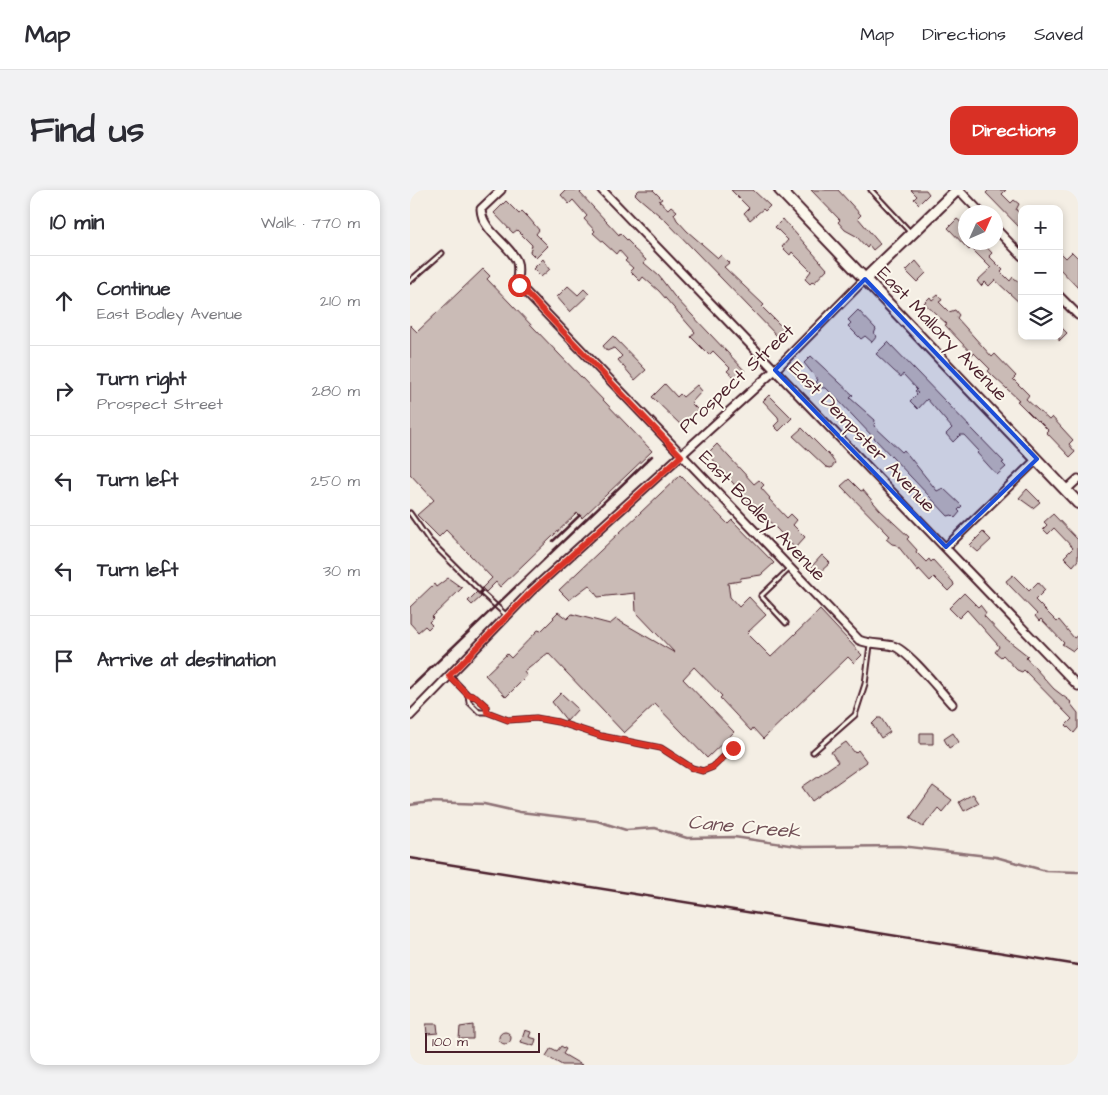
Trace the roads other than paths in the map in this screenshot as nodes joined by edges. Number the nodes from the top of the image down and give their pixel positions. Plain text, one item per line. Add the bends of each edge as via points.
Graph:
1 (501, 190) edge
2 (602, 190) edge
3 (780, 190) edge
4 (871, 190) edge
5 (958, 190) edge
6 (973, 205) edge
7 (912, 234) junction
8 (1003, 236) edge
9 (1018, 252) edge
10 (442, 253) dead end
11 (865, 279) junction
12 (410, 282) edge
13 (1063, 300) edge
14 (1078, 315) edge
15 (774, 370) junction
16 (681, 456) junction
17 (1037, 459) junction
18 (1078, 479) edge
19 (1066, 490) junction
20 (1078, 502) edge
21 (410, 513) edge
22 (946, 547) junction
23 (789, 568) junction
24 (479, 590) dead end
25 (483, 594) dead end
26 (507, 616) junction
27 (786, 623) dead end
28 (870, 645) junction
29 (449, 676) junction
30 (1078, 686) edge
31 (468, 695) junction
32 (952, 704) dead end
33 (487, 712) junction
34 (410, 716) edge
35 (733, 748) dead end
36 (813, 752) dead end

1 - 16 street, East Bodley Avenue via 481,209 482,219 516,259 519,285
2 - 15 street, East Dempster Avenue
3 - 11 main road, East Mallory Avenue
4 - 7 lane
5 - 6 street
5 - 7 main road, Prospect Street
7 - 11 main road, Prospect Street
8 - 9 street
10 - 12 lane
11 - 15 street, Prospect Street
11 - 17 main road, East Mallory Avenue
13 - 14 street
15 - 16 street, Prospect Street
15 - 22 street, East Dempster Avenue
16 - 23 street, East Bodley Avenue
16 - 26 street, Prospect Street
17 - 19 main road, East Mallory Avenue
17 - 22 street
18 - 19 street
19 - 20 main road, East Mallory Avenue
21 - 24 lane via 429,540
22 - 30 street, East Dempster Avenue
23 - 27 lane via 760,596
23 - 28 street, East Bodley Avenue via 858,640
25 - 26 lane
26 - 29 street, Prospect Street
28 - 32 street via 894,646 907,655
28 - 36 lane via 865,684 855,715
29 - 31 lane
29 - 34 street, Prospect Street
31 - 33 lane via 476,697 486,706
31 - 33 lane via 469,702 479,712
33 - 35 lane via 508,720 536,718 558,722 601,736 661,748 702,771 713,767

